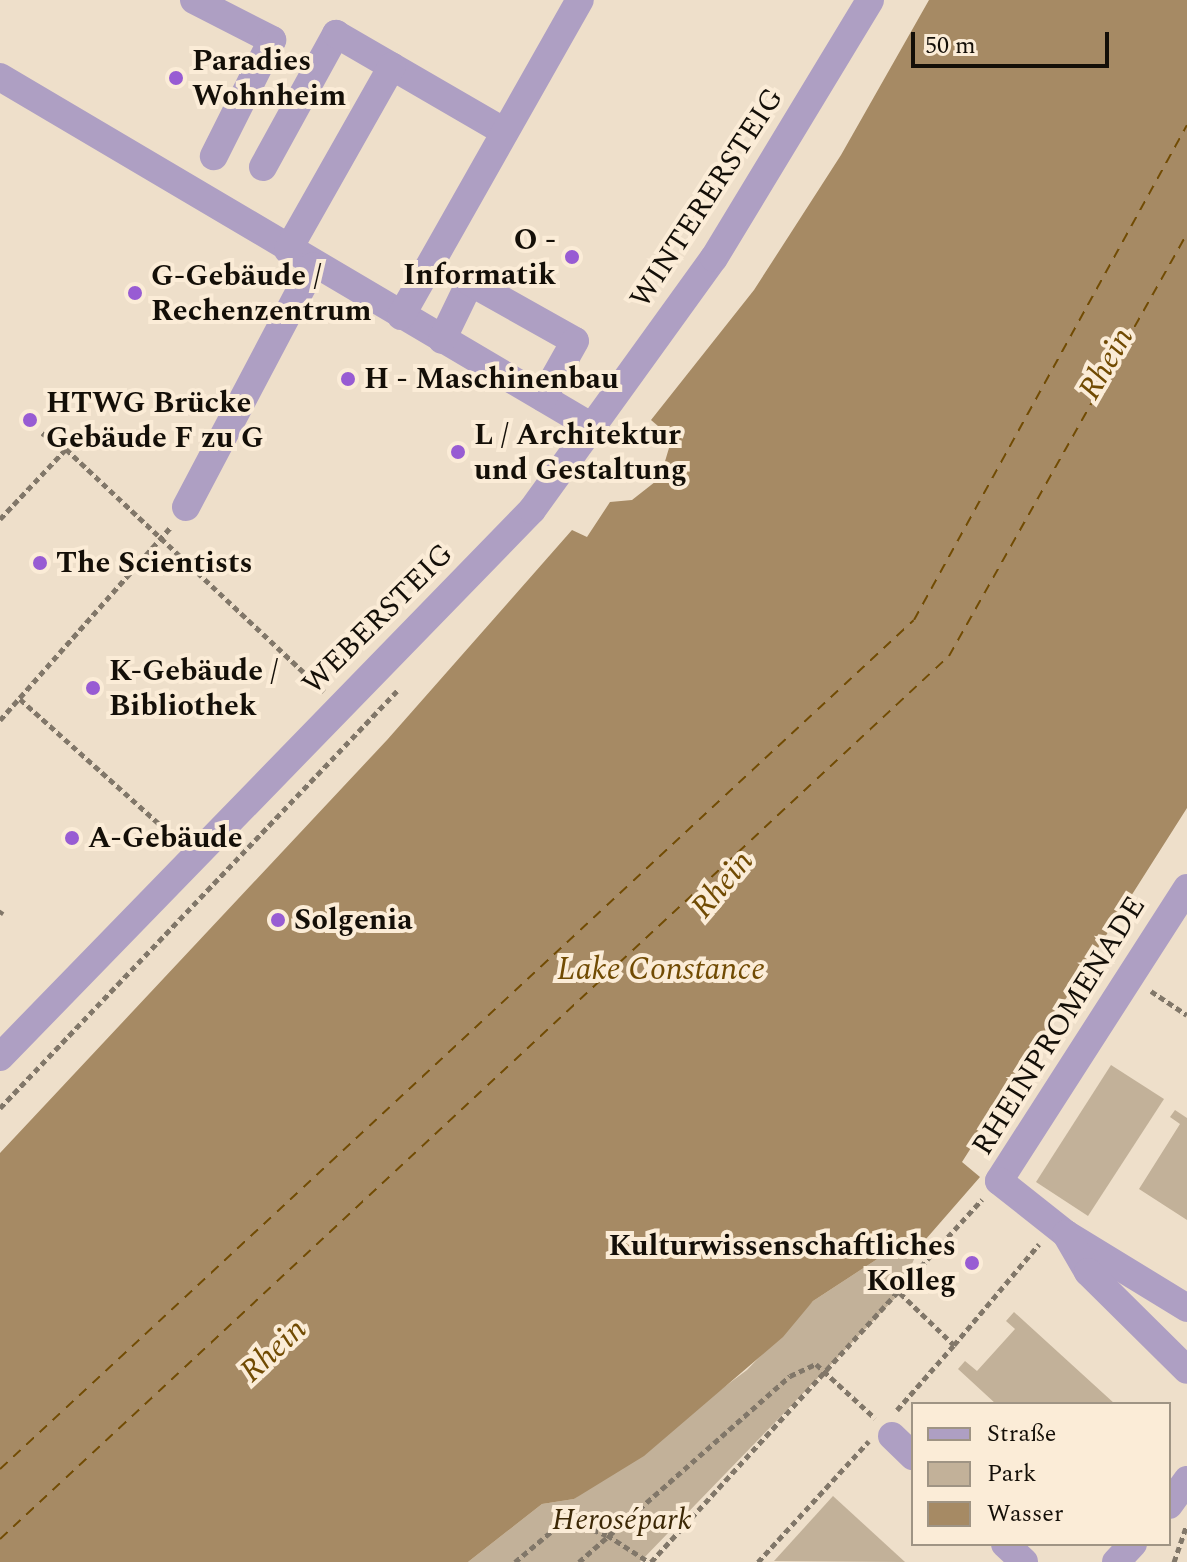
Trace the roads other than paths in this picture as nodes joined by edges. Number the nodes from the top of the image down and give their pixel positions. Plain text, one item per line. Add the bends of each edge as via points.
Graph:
1 (194, 0) edge
2 (580, 0) edge
3 (870, 0) edge
4 (392, 66) junction
5 (0, 77) edge
6 (505, 132) junction
7 (214, 156) dead end
8 (263, 167) dead end
9 (288, 250) junction
10 (313, 266) junction
11 (401, 316) junction
12 (442, 340) junction
13 (543, 398) junction
14 (594, 428) junction
15 (186, 507) road end
16 (1187, 888) edge
17 (0, 1057) edge
18 (1060, 1230) junction
19 (1187, 1308) edge
20 (1185, 1362) edge
21 (888, 1431) road end
22 (911, 1454) edge
23 (1187, 1480) edge
24 (1171, 1502) edge
25 (1007, 1546) edge
26 (1131, 1546) edge
27 (1024, 1562) edge
28 (1116, 1562) edge

1 - 7 street via 272,40
2 - 6 street
3 - 14 street, WINTERERSTEIG via 714,258
4 - 6 street
4 - 8 street via 336,34
4 - 9 street
5 - 9 street
6 - 11 street
9 - 10 street
10 - 11 street
10 - 15 street
11 - 12 street
12 - 13 street
12 - 13 street via 470,282 575,341
13 - 14 street
14 - 17 street, WEBERSTEIG via 532,510 433,617 340,705
16 - 18 street, RHEINPROMENADE via 999,1181
18 - 19 street
18 - 20 street via 1088,1272
21 - 22 street
23 - 24 street
25 - 27 street
26 - 28 street

